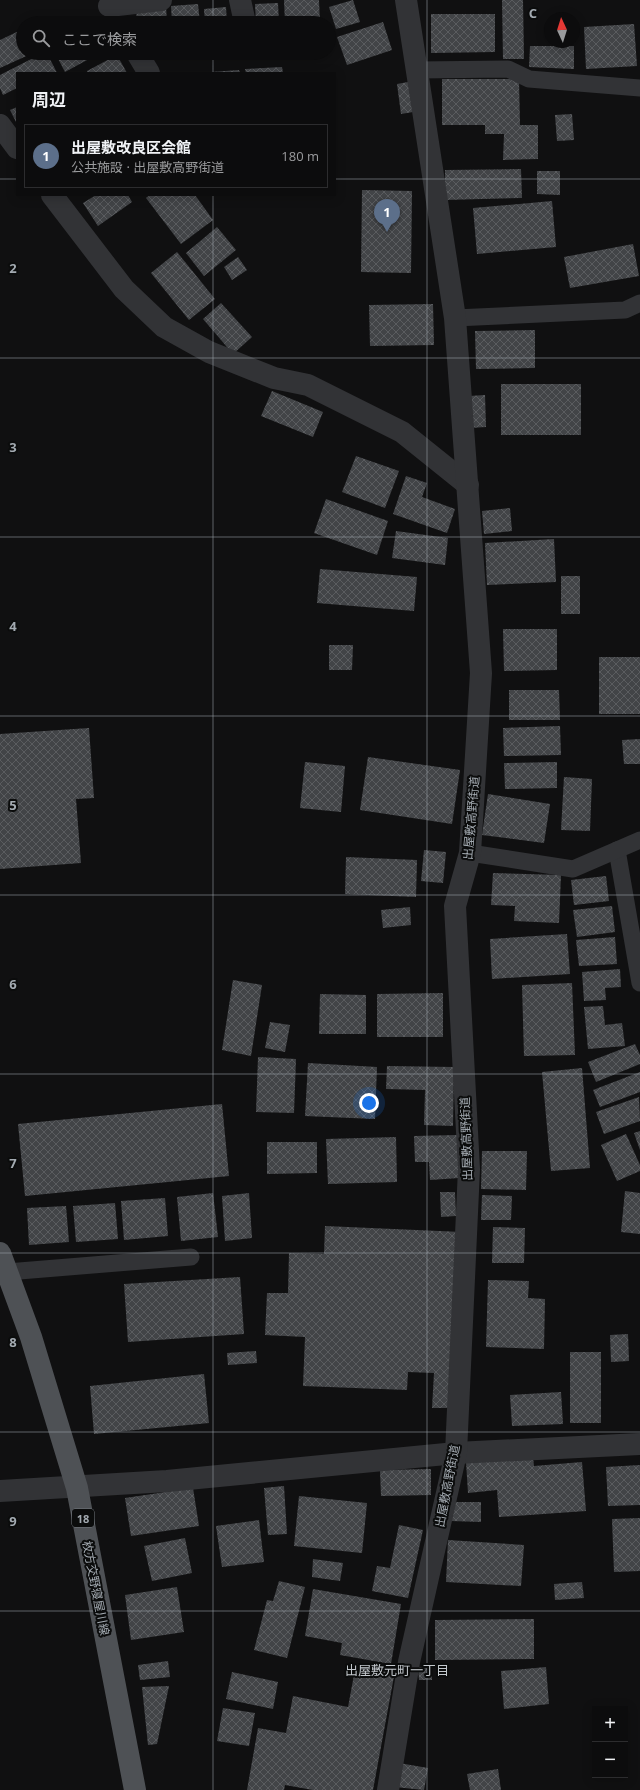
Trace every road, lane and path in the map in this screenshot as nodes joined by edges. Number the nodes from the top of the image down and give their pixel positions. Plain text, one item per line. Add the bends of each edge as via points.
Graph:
1 (161, 0) edge
2 (240, 0) edge
3 (406, 0) edge
4 (112, 10) edge
5 (244, 16) edge
6 (141, 60) edge
7 (417, 70) junction
8 (148, 72) edge
9 (640, 88) edge
10 (0, 125) edge
11 (16, 147) edge
12 (53, 196) edge
13 (640, 303) edge
14 (455, 318) junction
15 (468, 485) junction
16 (640, 840) edge
17 (617, 850) junction
18 (470, 853) junction
19 (640, 983) edge
20 (191, 1257) dead end
21 (3, 1262) edge
22 (640, 1444) edge
23 (456, 1453) junction
24 (77, 1488) junction
25 (0, 1491) edge
26 (135, 1790) edge
27 (388, 1790) edge

1 - 4 street
2 - 5 street
3 - 7 street, 出屋敷高野街道
6 - 8 street
7 - 9 lane via 508,69 529,79
7 - 14 street, 出屋敷高野街道
10 - 11 street
12 - 15 street via 124,290 164,327 210,352 274,378 308,385 402,432
13 - 14 lane via 625,310
14 - 15 street, 出屋敷高野街道
15 - 18 street, 出屋敷高野街道 via 481,673
16 - 17 lane
17 - 18 lane via 573,869
17 - 19 lane
18 - 23 street, 出屋敷高野街道 via 456,906 469,1168
20 - 21 lane
21 - 24 main road, 枚方交野寝屋川線 / 18 via 31,1337
22 - 23 street
23 - 24 street
23 - 27 street, 出屋敷高野街道 via 409,1662
24 - 25 street
24 - 26 main road, 枚方交野寝屋川線 / 18

